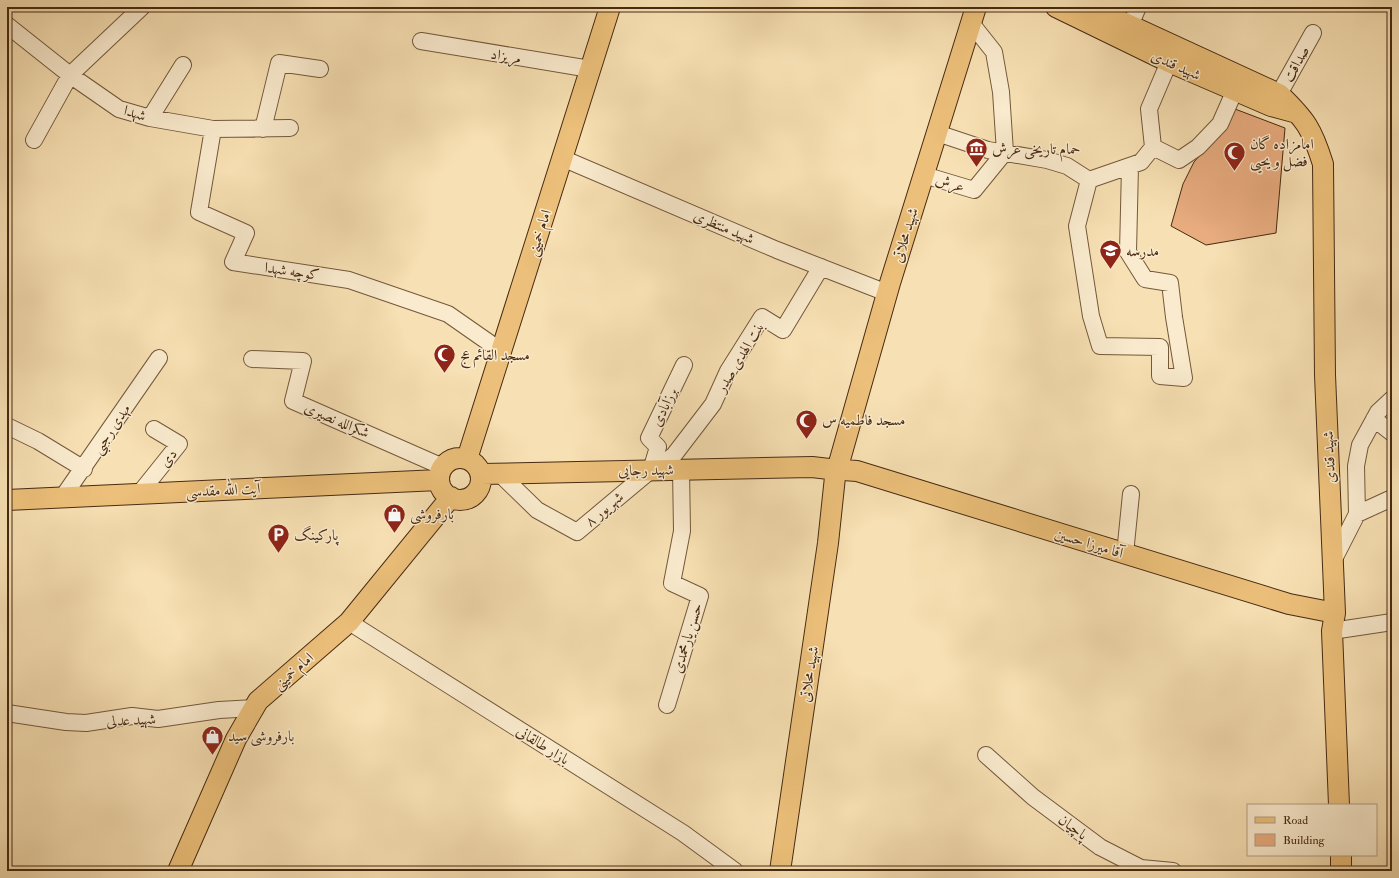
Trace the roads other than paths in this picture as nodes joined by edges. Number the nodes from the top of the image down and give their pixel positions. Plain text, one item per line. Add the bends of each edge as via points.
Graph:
1 (142, 7) edge
2 (610, 7) edge
3 (1056, 7) edge
4 (1090, 7) edge
5 (1138, 7) edge
6 (974, 15) edge
7 (1130, 26) junction
8 (10, 32) edge
9 (1313, 33) dead end
10 (421, 41) dead end
11 (1168, 62) junction
12 (183, 65) dead end
13 (320, 69) dead end
14 (590, 69) junction
15 (70, 75) junction
16 (1235, 90) junction
17 (1279, 94) junction
18 (1300, 114) junction
19 (150, 118) junction
20 (290, 128) dead end
21 (213, 129) junction
22 (263, 129) junction
23 (937, 133) junction
24 (34, 140) dead end
25 (1153, 147) junction
26 (1005, 152) junction
27 (562, 158) junction
28 (1130, 166) junction
29 (924, 175) junction
30 (1089, 180) junction
31 (821, 267) junction
32 (887, 293) junction
33 (501, 351) junction
34 (159, 358) dead end
35 (252, 359) dead end
36 (684, 365) dead end
37 (1392, 399) edge
38 (1374, 418) junction
39 (7, 426) edge
40 (154, 429) dead end
41 (1392, 433) edge
42 (467, 459) junction
43 (84, 469) junction
44 (832, 469) junction
45 (653, 470) junction
46 (681, 470) junction
47 (490, 473) junction
48 (441, 474) junction
49 (139, 494) junction
50 (1131, 494) dead end
51 (450, 497) junction
52 (62, 498) junction
53 (1392, 498) edge
54 (7, 500) edge
55 (1358, 514) junction
56 (1125, 554) junction
57 (1334, 559) junction
58 (349, 622) junction
59 (1334, 622) junction
60 (1392, 622) edge
61 (667, 705) dead end
62 (255, 708) junction
63 (7, 713) edge
64 (986, 755) dead end
65 (1339, 804) edge
66 (1341, 856) edge
67 (1135, 868) edge
68 (178, 871) edge
69 (735, 871) edge
70 (780, 871) edge
71 (1173, 871) edge
72 (1341, 871) edge

1 - 15 street
2 - 14 main road, امام خمینی
3 - 11 main road, شهید قندی
4 - 7 main road, شهید قندی
5 - 7 street
6 - 23 main road, شهید محلاتی
6 - 26 street via 994,52 1001,92
7 - 17 main road, شهید قندی
8 - 15 street, شهدا
9 - 17 street, صداقت
10 - 14 street, مریزاد
11 - 16 main road, شهید قندی
11 - 25 street via 1149,108
12 - 19 street
13 - 22 street via 279,63
14 - 27 main road, امام خمینی
15 - 19 street, شهدا via 119,109
15 - 24 street
16 - 18 main road, شهید قندی via 1271,106
16 - 25 street via 1220,124 1198,147 1179,160
17 - 18 main road, شهید قندی
18 - 57 main road, شهید قندی via 1314,136 1323,164 1325,375
19 - 21 street, شهدا
20 - 22 street, شهدا
21 - 22 street, شهدا
21 - 33 street, کوچه شهدا via 199,212 246,233 234,262 346,279 448,314
23 - 26 street via 988,150
23 - 29 main road, شهید محلاتی
25 - 28 street via 1142,162
26 - 29 street, عرش via 974,190
26 - 30 street via 1067,166
27 - 31 street, شهید منتظری
27 - 33 main road, امام خمینی
28 - 30 street
28 - 30 street via 1128,252 1145,279 1170,283 1184,378 1160,376 1160,347 1100,346 1092,316 1077,226
29 - 32 main road, شهید محلاتی
31 - 32 street, شهید منتظری
31 - 45 street, بنت الهدی صدر via 783,330 762,317 728,371 713,404 674,455
32 - 44 main road, شهید محلاتی
33 - 42 main road, امام خمینی
34 - 43 street, مهدی رجبی
35 - 48 street, شکرالله نصیری via 303,361 293,401
36 - 45 street, برزآبادی via 649,438 658,447
37 - 38 street
38 - 41 street
38 - 55 street via 1360,445 1356,466
39 - 43 street via 38,441
40 - 49 street, دی via 179,444
42 - 47 main road
42 - 48 main road via 454,459
43 - 52 street, مهدی رجبی
44 - 46 main road, شهید رجایی
44 - 56 main road, آقا میرزا حسین via 857,471
44 - 70 main road, شهید محلاتی via 828,543
45 - 46 main road, شهید رجایی
45 - 47 main road, شهید رجایی
45 - 47 street, ۸ شهریور via 577,532 536,510
46 - 61 street, حسن یارمحمدی via 682,530 672,583 700,596
47 - 51 main road via 476,493 464,500
48 - 49 main road, آیت الله مقدسی
48 - 51 main road via 441,487
49 - 52 main road, آیت الله مقدسی
50 - 56 street
51 - 58 main road, امام خمینی
52 - 54 main road, آیت الله مقدسی
53 - 55 street
55 - 57 street
56 - 59 main road, آقا میرزا حسین via 1305,608
57 - 59 main road, شهید قندی
58 - 62 main road, امام خمینی via 258,701
58 - 69 street, بازار طالقانی via 683,833
59 - 60 street
59 - 65 main road, شهید قندی
62 - 63 street, شهید عدلی via 219,710 158,719 132,716 86,723
62 - 68 main road, امام خمینی via 236,739
64 - 67 street, پاچیان via 1033,797 1100,847
66 - 72 main road
67 - 71 street, پاچیان

